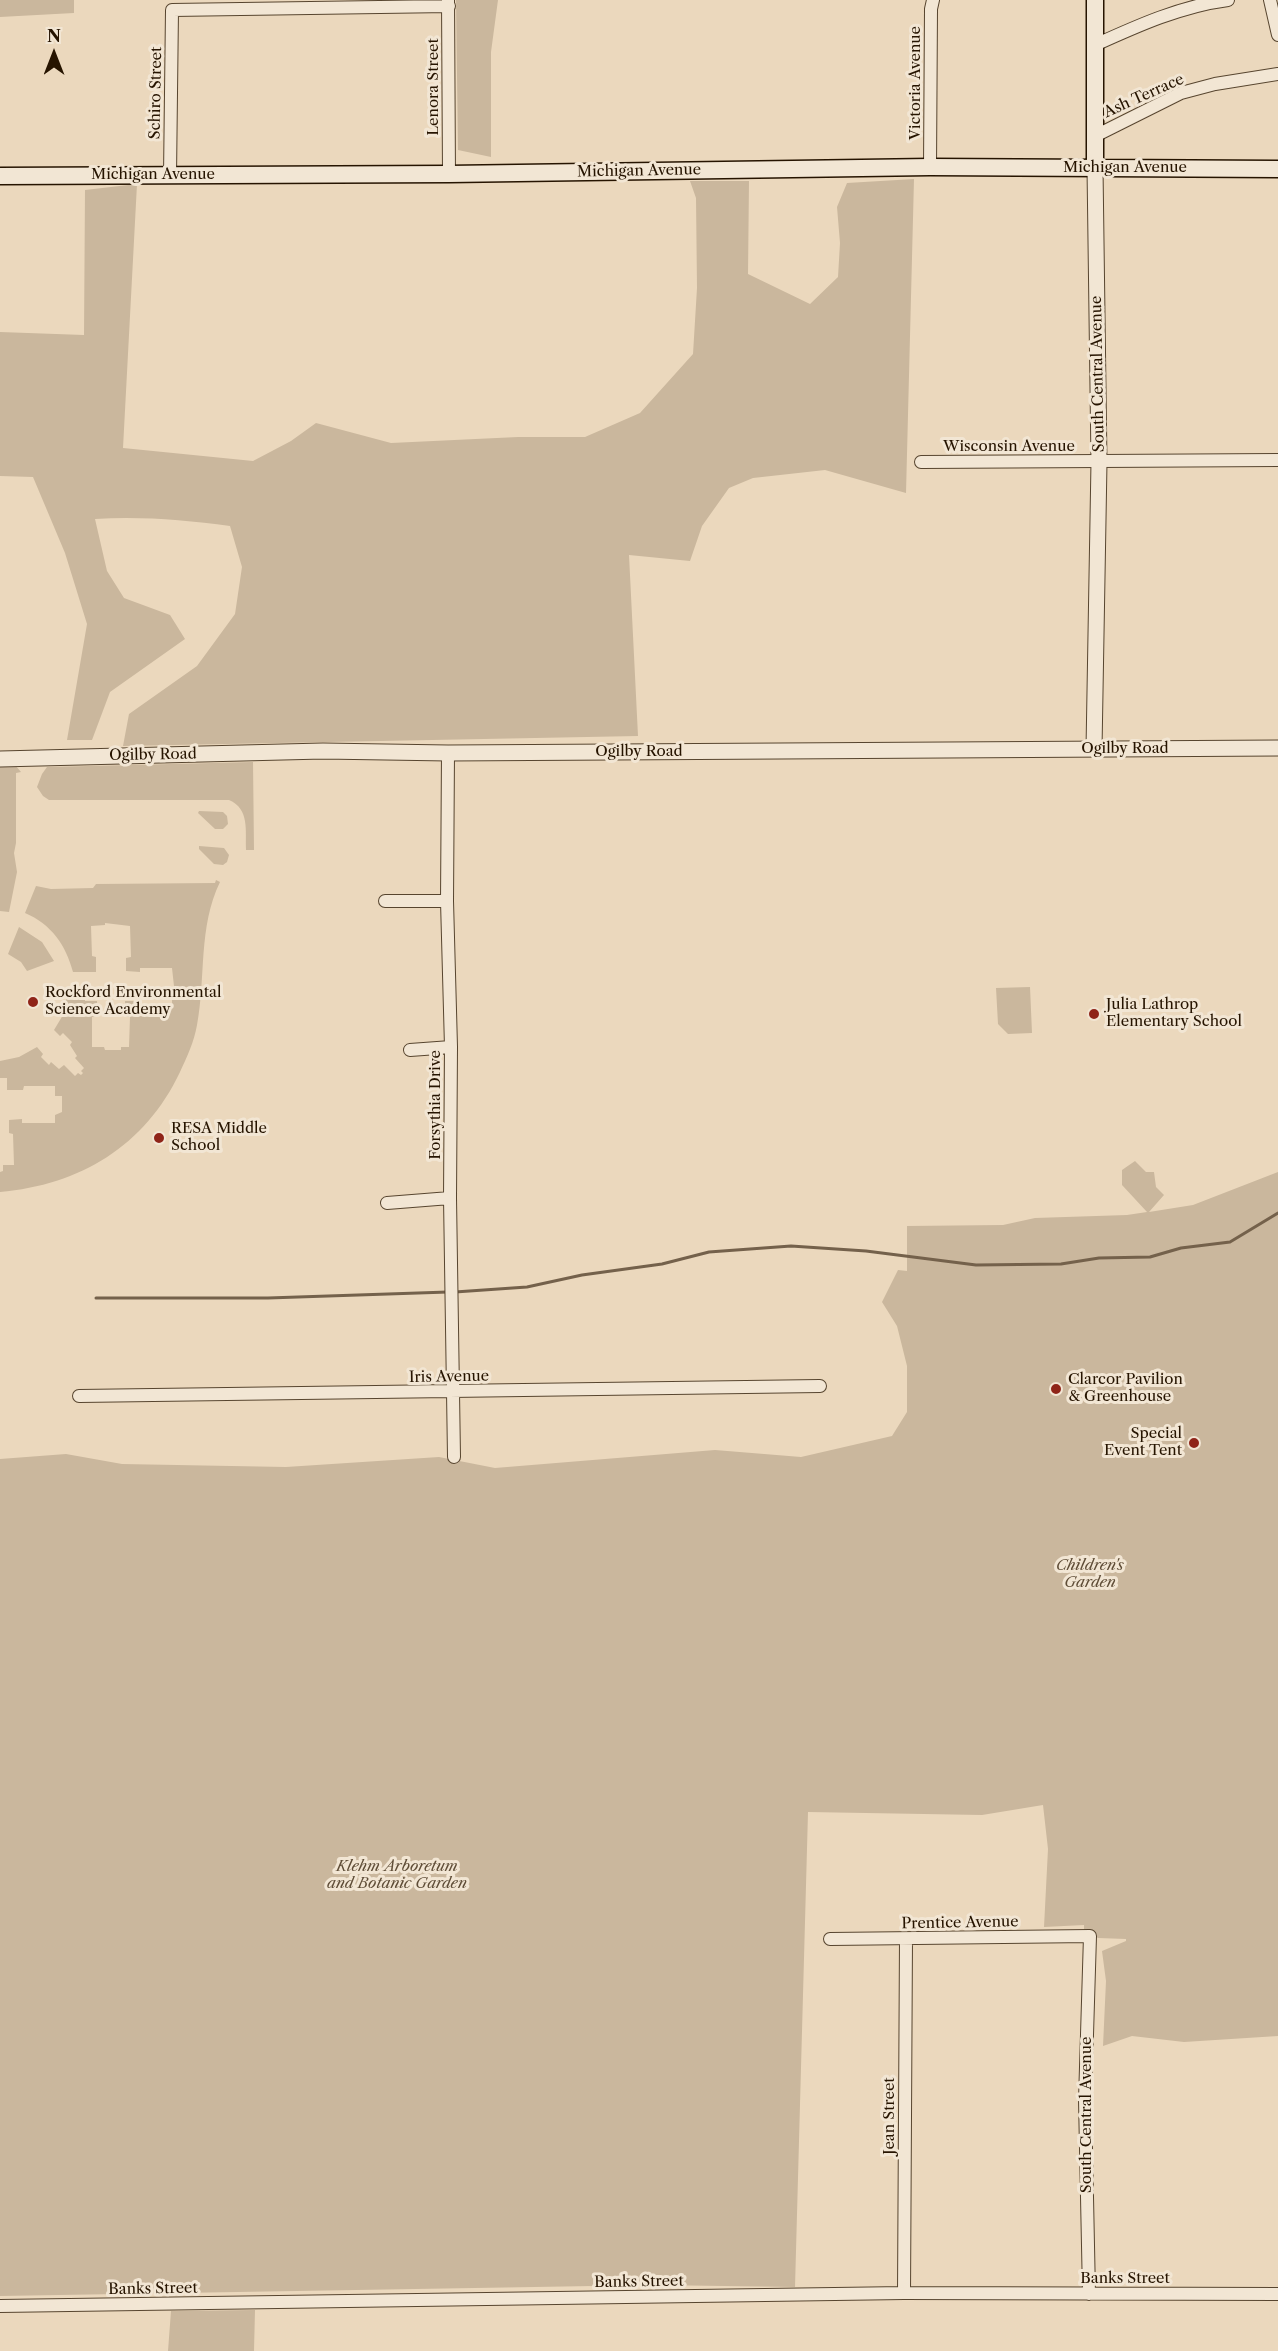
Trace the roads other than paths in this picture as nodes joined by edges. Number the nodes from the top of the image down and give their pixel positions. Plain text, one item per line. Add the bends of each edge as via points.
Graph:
1 (933, 0) edge
2 (1095, 0) edge
3 (1228, 0) edge
4 (1270, 0) edge
5 (449, 3) edge
6 (1278, 35) edge
7 (1095, 45) junction
8 (1278, 74) edge
9 (1095, 136) junction
10 (930, 167) junction
11 (1095, 168) junction
12 (1278, 169) edge
13 (449, 174) junction
14 (0, 176) edge
15 (170, 176) junction
16 (1278, 460) edge
17 (921, 462) dead end
18 (1098, 462) junction
19 (1278, 748) edge
20 (1094, 749) junction
21 (448, 753) junction
22 (0, 759) edge
23 (385, 901) dead end
24 (447, 901) junction
25 (452, 1047) junction
26 (410, 1050) dead end
27 (450, 1198) junction
28 (387, 1203) dead end
29 (820, 1386) dead end
30 (454, 1392) junction
31 (79, 1396) dead end
32 (454, 1457) dead end
33 (1090, 1936) joint
34 (830, 1939) dead end
35 (906, 1939) junction
36 (904, 2293) junction
37 (1089, 2294) junction
38 (1278, 2294) edge
39 (0, 2306) edge

1 - 10 street, Victoria Avenue
2 - 7 main road, South Central Avenue
3 - 7 street via 1151,20
4 - 6 street
5 - 13 street, Lenora Street
5 - 15 street, Schiro Street via 172,10
7 - 9 main road, South Central Avenue
8 - 9 street, Ash Terrace via 1181,93
9 - 11 main road, South Central Avenue
10 - 11 main road, Michigan Avenue
10 - 13 main road, Michigan Avenue
11 - 12 main road, Michigan Avenue
11 - 18 street, South Central Avenue
13 - 15 main road, Michigan Avenue
14 - 15 main road, Michigan Avenue
16 - 18 street, Wisconsin Avenue
17 - 18 street, Wisconsin Avenue
18 - 20 street, South Central Avenue
19 - 20 street, Ogilby Road
20 - 21 street, Ogilby Road
21 - 22 street, Ogilby Road via 323,751
21 - 24 street, Forsythia Drive
23 - 24 street
24 - 25 street, Forsythia Drive
25 - 26 street
25 - 27 street, Forsythia Drive
27 - 28 street
27 - 30 street, Forsythia Drive
29 - 30 street, Iris Avenue
30 - 31 street, Iris Avenue
30 - 32 street, Forsythia Drive
33 - 35 street, Prentice Avenue
33 - 37 street, South Central Avenue via 1085,2100
34 - 35 street, Prentice Avenue
35 - 36 street, Jean Street
36 - 37 street, Banks Street
36 - 39 street, Banks Street
37 - 38 street, Banks Street

